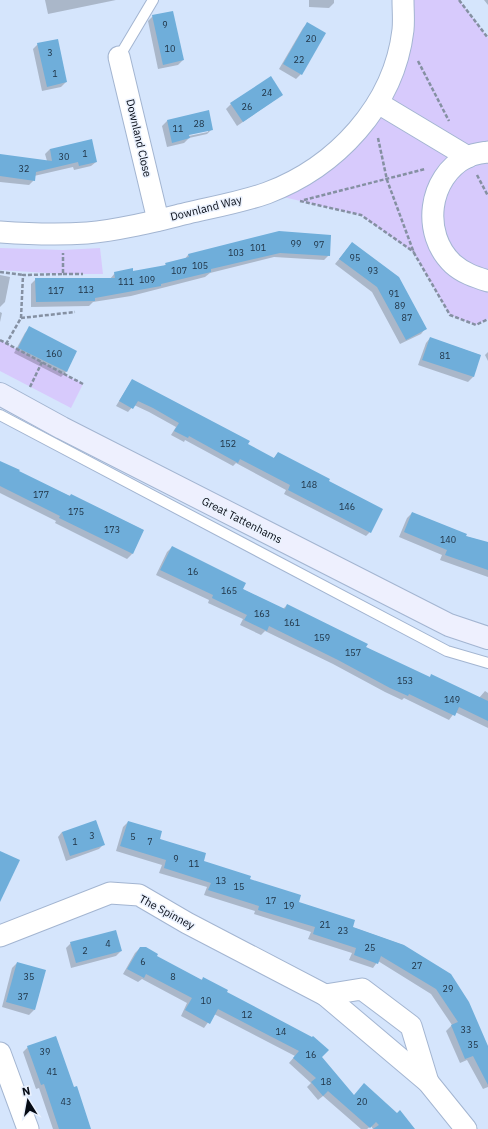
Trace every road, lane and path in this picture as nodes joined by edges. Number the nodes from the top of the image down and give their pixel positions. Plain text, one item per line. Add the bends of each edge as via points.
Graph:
1 (153, 0) edge
2 (403, 0) edge
3 (459, 0) edge
4 (403, 30) junction
5 (488, 38) edge
6 (119, 57) joint
7 (378, 103) junction
8 (450, 122) dead end
9 (488, 152) edge
10 (468, 157) junction
11 (431, 168) dead end
12 (488, 196) edge
13 (158, 220) junction
14 (0, 232) edge
15 (63, 234) junction
16 (414, 253) dead end
17 (0, 272) edge
18 (63, 274) junction
19 (83, 274) dead end
20 (23, 275) junction
21 (488, 281) edge
22 (75, 312) dead end
23 (21, 318) junction
24 (0, 340) edge
25 (6, 344) junction
26 (42, 362) junction
27 (83, 384) dead end
28 (0, 394) edge
29 (21, 405) junction
30 (0, 415) edge
31 (488, 638) edge
32 (488, 664) edge
33 (0, 936) edge
34 (325, 995) junction
35 (0, 1053) edge
36 (428, 1082) junction
37 (28, 1129) edge
38 (466, 1129) edge

1 - 6 lane
2 - 4 street, Downland Way
3 - 5 path
4 - 7 street, Downland Way via 398,58
4 - 8 path
6 - 13 street, Downland Close
7 - 10 street
7 - 13 street, Downland Way via 344,145 322,164 292,182 266,193
9 - 10 street
10 - 12 path
10 - 21 street via 452,169 439,186 433,206 433,227 440,247 453,264 470,276
11 - 16 path via 299,201 361,215
13 - 15 street, Downland Way via 124,228
14 - 15 street, Downland Way
15 - 18 path
17 - 20 path
18 - 19 path
18 - 20 path
20 - 23 path
22 - 23 path
23 - 25 path
24 - 25 path
25 - 26 path
26 - 27 path
26 - 29 path
28 - 29 main road, Great Tattenhams
29 - 31 main road, Great Tattenhams via 450,625
30 - 32 lane via 447,651
33 - 34 street, The Spinney via 110,893 139,895
34 - 36 street, The Spinney
34 - 36 street, The Spinney via 362,988 411,1026
35 - 37 street
36 - 38 street, The Spinney

